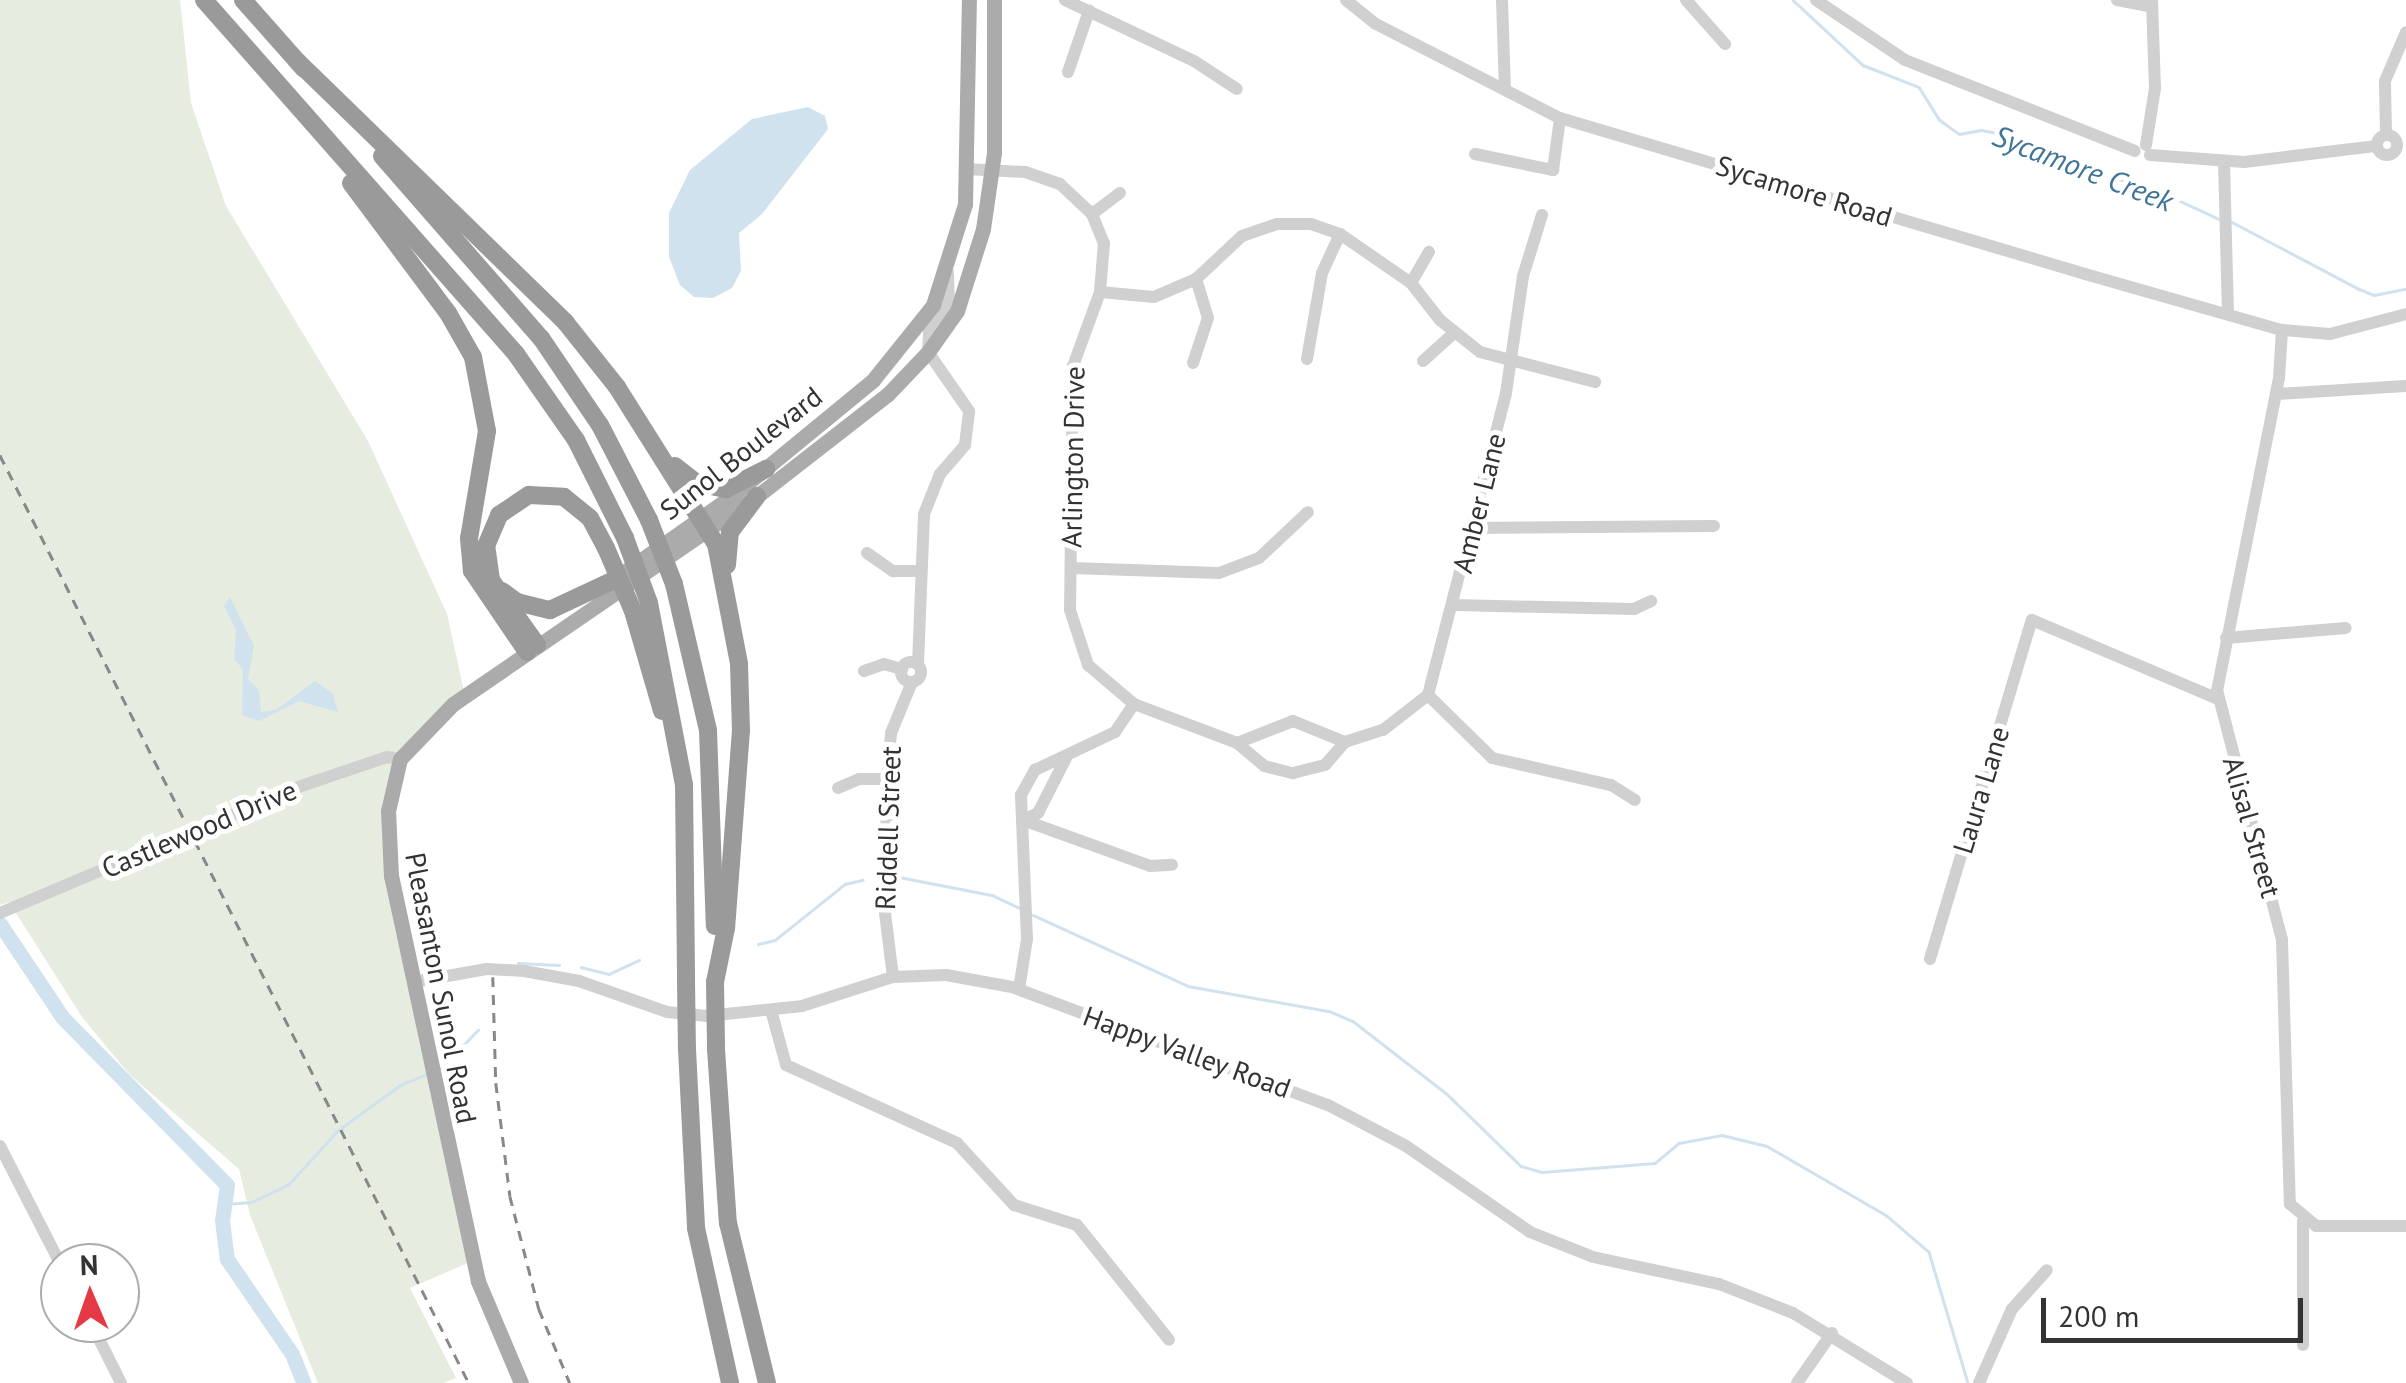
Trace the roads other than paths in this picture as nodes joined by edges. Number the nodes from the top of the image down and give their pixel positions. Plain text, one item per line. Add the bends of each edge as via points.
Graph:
1 (243, 0) edge
2 (968, 0) edge
3 (994, 0) edge
4 (1065, 0) edge
5 (1346, 0) edge
6 (1502, 0) edge
7 (1686, 0) edge
8 (1816, 0) edge
9 (2118, 0) edge
10 (206, 2) edge
11 (2152, 3) edge
12 (1089, 11) junction
13 (2406, 32) edge
14 (1726, 44) dead end
15 (298, 62) junction
16 (1068, 72) dead end
17 (1236, 89) dead end
18 (1505, 89) junction
19 (1560, 118) junction
20 (2397, 140) edge
21 (329, 143) junction
22 (2144, 150) junction
23 (1476, 154) dead end
24 (2224, 162) junction
25 (967, 169) junction
26 (992, 170) junction
27 (1120, 194) dead end
28 (1092, 214) junction
29 (1542, 216) dead end
30 (1340, 234) junction
31 (1429, 252) dead end
32 (948, 272) junction
33 (1196, 279) junction
34 (1411, 283) junction
35 (1100, 292) junction
36 (2228, 312) junction
37 (2406, 314) edge
38 (2282, 330) junction
39 (1454, 333) junction
40 (928, 352) junction
41 (1307, 359) dead end
42 (1513, 360) junction
43 (1422, 361) dead end
44 (1193, 363) dead end
45 (1595, 382) dead end
46 (2406, 386) edge
47 (2276, 394) junction
48 (660, 452) junction
49 (766, 468) junction
50 (757, 496) junction
51 (1308, 512) dead end
52 (702, 524) junction
53 (1714, 526) dead end
54 (1472, 528) junction
55 (866, 553) dead end
56 (1071, 568) junction
57 (920, 571) junction
58 (491, 580) junction
59 (612, 581) junction
60 (1652, 601) dead end
61 (1454, 605) junction
62 (640, 607) junction
63 (2346, 628) dead end
64 (2226, 638) junction
65 (735, 640) junction
66 (532, 648) junction
67 (918, 664) junction
68 (902, 669) junction
69 (864, 671) dead end
70 (912, 682) junction
71 (1428, 695) junction
72 (2218, 699) junction
73 (1134, 704) junction
74 (1345, 742) junction
75 (1238, 743) junction
76 (1066, 758) junction
77 (400, 759) junction
78 (887, 779) junction
79 (838, 788) dead end
80 (1635, 800) dead end
81 (1022, 820) junction
82 (1172, 865) dead end
83 (0, 913) edge
84 (1930, 959) dead end
85 (893, 977) junction
86 (413, 982) junction
87 (715, 982) junction
88 (1019, 990) junction
89 (771, 1010) junction
90 (0, 1146) edge
91 (2302, 1221) junction
92 (2406, 1226) edge
93 (50, 1243) edge
94 (2047, 1270) dead end
95 (1832, 1332) junction
96 (1170, 1340) dead end
97 (100, 1343) edge
98 (2303, 1344) dead end
99 (1980, 1382) edge
100 (121, 1383) edge
101 (521, 1383) edge
102 (730, 1383) edge
103 (767, 1383) edge
104 (1797, 1383) edge
105 (1907, 1383) edge

1 - 15 highway
2 - 25 main road, Sunol Boulevard
3 - 26 main road, Sunol Boulevard
4 - 12 street
5 - 18 street, Sycamore Road via 1376,24
6 - 18 street
7 - 14 street
8 - 22 street via 1905,60
9 - 11 street
10 - 21 highway
11 - 22 street via 2155,88
12 - 16 street
12 - 17 street
13 - 20 street via 2385,81
15 - 48 highway via 533,286 594,356
15 - 87 highway, bridge via 541,338 600,426 649,520 674,584 708,730
18 - 19 street, Sycamore Road
19 - 23 street via 1553,170
19 - 36 street, Sycamore Road
20 - 24 street
21 - 62 highway, bridge via 516,354 576,440 625,538
21 - 66 highway via 472,357 487,431 469,538 472,571
22 - 24 street
24 - 36 street
25 - 26 street
25 - 32 main road, Sunol Boulevard
26 - 28 street via 1060,184
26 - 40 main road, Sunol Boulevard via 973,271 957,311
27 - 28 street
28 - 35 street, Arlington Drive via 1104,243
29 - 42 street, Amber Lane via 1523,276
30 - 33 street via 1295,222 1265,226 1226,248
30 - 34 street
30 - 41 street via 1322,273
31 - 34 street
32 - 40 street, Sunol Boulevard via 949,303 929,331
32 - 49 main road, Sunol Boulevard via 892,361
33 - 35 street via 1154,296
33 - 44 street via 1208,318
34 - 39 street
35 - 56 street, Arlington Drive via 1074,366
36 - 38 street, Sycamore Road
37 - 38 street, Sycamore Road via 2330,334
38 - 47 street, Alisal Street
39 - 42 street via 1480,352
39 - 43 street
40 - 50 main road, Sunol Boulevard via 888,394
40 - 57 street via 970,411 965,445 940,474 924,514
42 - 45 street
42 - 54 street, Amber Lane
46 - 47 street
47 - 64 street, Alisal Street
48 - 49 highway via 712,488 742,484
48 - 52 highway
49 - 52 main road, Sunol Boulevard
50 - 52 main road, Sunol Boulevard
50 - 65 highway via 727,544
51 - 56 street via 1259,558 1218,572
52 - 59 main road, Sunol Boulevard
52 - 65 highway via 721,558
52 - 66 main road, Sunol Boulevard
53 - 54 street
54 - 61 street, Amber Lane
55 - 57 street via 893,571
56 - 73 street, Arlington Drive via 1070,610 1088,665
57 - 67 street
58 - 59 highway via 517,602 550,610
58 - 62 highway, bridge via 490,528 512,503 550,494 578,505
58 - 66 highway
59 - 66 main road, Sunol Boulevard via 540,634
60 - 61 street via 1634,610
61 - 71 street, Amber Lane
62 - 102 highway, bridge via 686,835 696,1228
63 - 64 street
64 - 72 street, Alisal Street
65 - 87 highway via 740,769
66 - 77 main road via 430,722
67 - 68 street
67 - 70 street, Riddell Street via 920,676
68 - 69 street via 884,664
68 - 70 street
70 - 78 street, Riddell Street via 891,733
71 - 74 street via 1382,730
71 - 80 street via 1492,758 1611,785
72 - 84 street, Laura Lane via 2032,620
72 - 91 street, Alisal Street via 2282,940 2287,1184
73 - 75 street
73 - 76 street via 1115,732
74 - 75 street via 1294,721
74 - 75 street via 1325,764 1293,772 1264,766
76 - 81 street via 1038,813
76 - 81 street via 1035,770 1022,795
77 - 83 street, Castlewood Drive via 387,756 298,787
77 - 86 main road, Pleasanton Sunol Road via 387,842
78 - 79 street via 858,779
78 - 85 street, Riddell Street via 884,914
81 - 82 street via 1150,866
81 - 88 street via 1026,922
85 - 88 street, Happy Valley Road via 946,975
85 - 89 street, Happy Valley Road
86 - 89 street, Happy Valley Road via 488,969 524,971 562,976 667,1012
86 - 101 main road, Pleasanton Sunol Road via 487,1311
87 - 103 highway, bridge via 728,1223
88 - 95 street, Happy Valley Road via 1328,1105 1406,1146 1559,1245 1634,1269 1720,1284
89 - 96 street via 786,1065 957,1143 1014,1205 1078,1225
90 - 93 street
91 - 92 street via 2336,1230
91 - 98 street, Alisal Street
94 - 99 street via 2012,1309
95 - 104 street
95 - 105 street, Happy Valley Road
97 - 100 street

